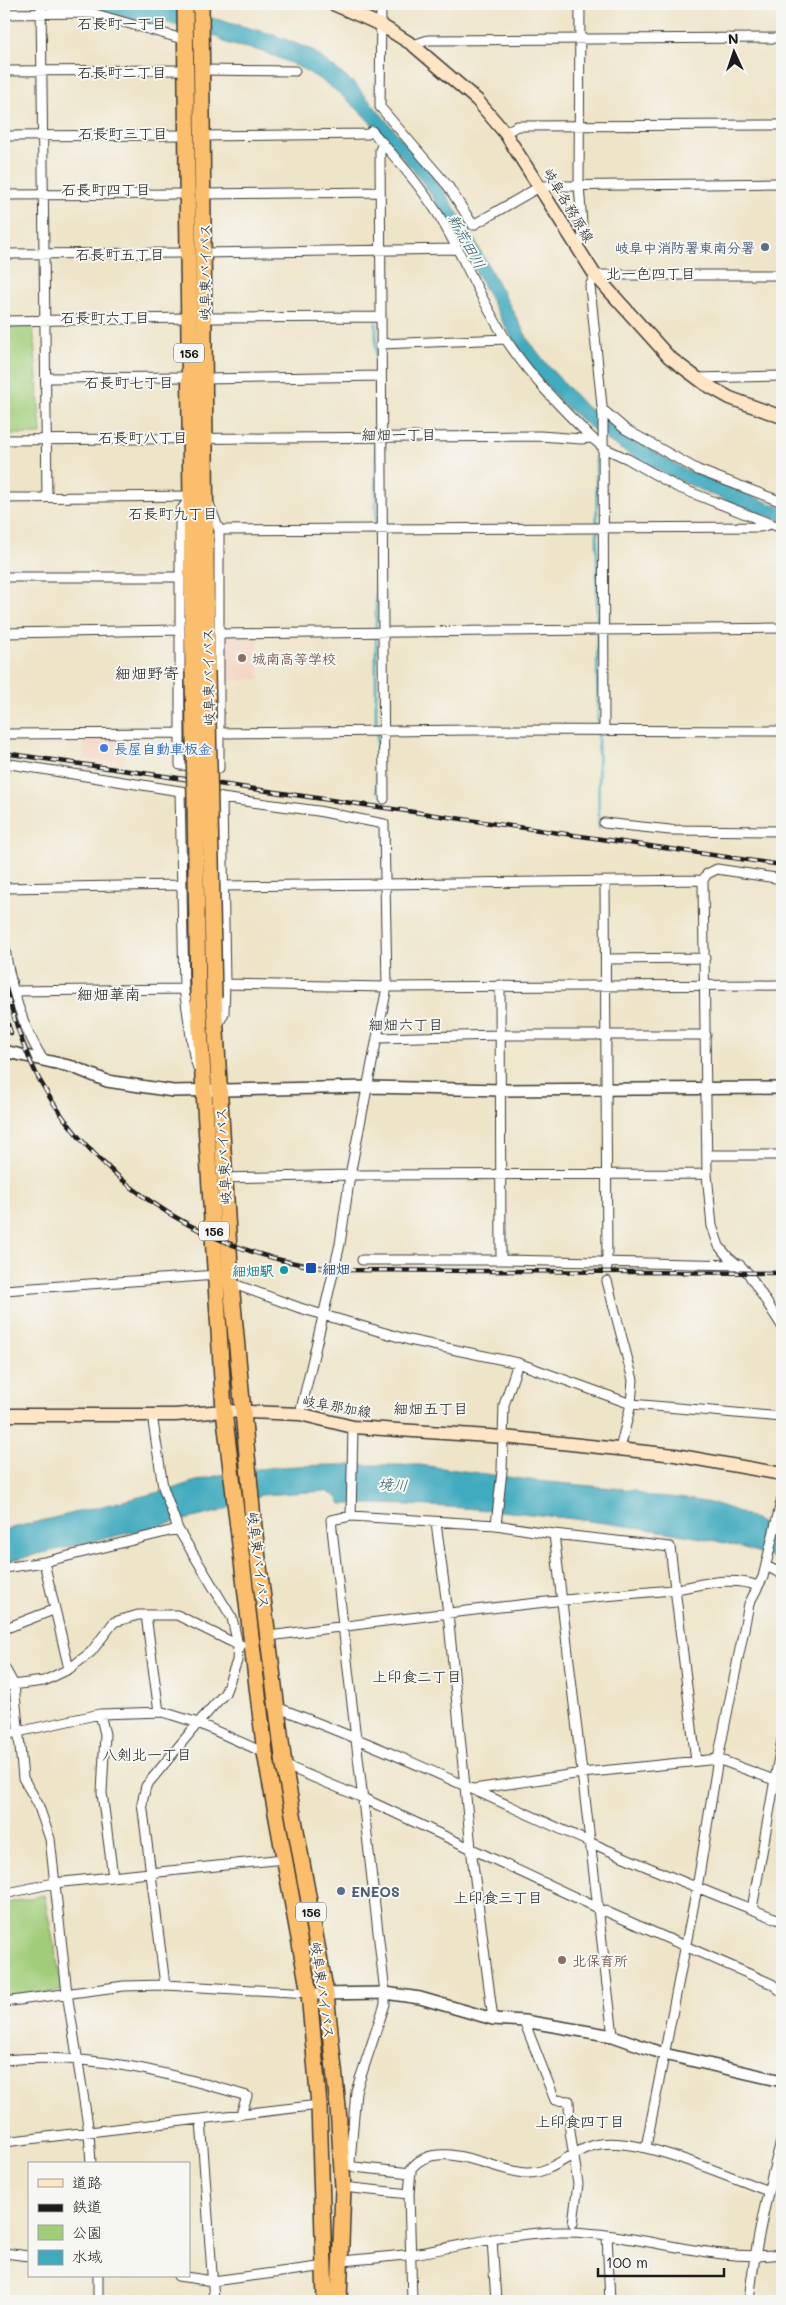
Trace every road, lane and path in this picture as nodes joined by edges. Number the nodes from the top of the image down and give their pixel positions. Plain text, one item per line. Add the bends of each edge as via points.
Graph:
1 (41, 4) edge
2 (333, 4) edge
3 (381, 4) edge
4 (580, 4) edge
5 (185, 6) edge
6 (200, 8) edge
7 (4, 14) edge
8 (42, 14) junction
9 (381, 25) junction
10 (191, 38) junction
11 (782, 38) edge
12 (579, 39) junction
13 (414, 45) junction
14 (42, 70) junction
15 (186, 70) junction
16 (203, 70) junction
17 (4, 71) edge
18 (295, 71) dead end
19 (579, 125) junction
20 (782, 125) edge
21 (505, 133) junction
22 (185, 135) junction
23 (4, 136) edge
24 (43, 136) junction
25 (203, 136) junction
26 (383, 143) junction
27 (782, 183) edge
28 (579, 185) junction
29 (541, 186) junction
30 (380, 192) junction
31 (44, 194) junction
32 (186, 194) junction
33 (203, 194) junction
34 (4, 195) edge
35 (576, 246) junction
36 (458, 249) junction
37 (381, 251) junction
38 (204, 252) junction
39 (188, 253) junction
40 (4, 254) edge
41 (44, 254) junction
42 (595, 275) junction
43 (782, 275) edge
44 (380, 317) junction
45 (188, 318) junction
46 (204, 318) junction
47 (45, 320) junction
48 (4, 321) edge
49 (506, 339) junction
50 (381, 344) junction
51 (381, 376) junction
52 (782, 376) edge
53 (189, 377) junction
54 (46, 378) junction
55 (696, 378) junction
56 (204, 379) junction
57 (603, 413) junction
58 (782, 417) edge
59 (381, 437) junction
60 (198, 438) junction
61 (592, 438) junction
62 (46, 439) junction
63 (4, 440) edge
64 (604, 443) junction
65 (198, 496) junction
66 (47, 497) junction
67 (4, 498) edge
68 (782, 502) edge
69 (771, 524) junction
70 (602, 526) junction
71 (782, 528) edge
72 (219, 530) junction
73 (382, 530) junction
74 (4, 577) edge
75 (179, 577) junction
76 (605, 628) junction
77 (782, 628) edge
78 (179, 630) junction
79 (382, 631) junction
80 (4, 633) edge
81 (219, 634) junction
82 (200, 672) junction
83 (604, 731) junction
84 (782, 731) edge
85 (383, 732) junction
86 (180, 733) junction
87 (220, 733) junction
88 (4, 734) edge
89 (4, 763) edge
90 (180, 791) junction
91 (222, 798) junction
92 (384, 799) dead end
93 (604, 823) dead end
94 (782, 831) edge
95 (782, 879) edge
96 (703, 880) junction
97 (605, 881) junction
98 (182, 885) junction
99 (384, 885) junction
100 (223, 886) junction
101 (4, 888) edge
102 (4, 942) edge
103 (704, 958) junction
104 (606, 959) junction
105 (225, 984) junction
106 (500, 985) junction
107 (606, 985) junction
108 (782, 985) edge
109 (705, 986) junction
110 (387, 987) junction
111 (184, 989) junction
112 (14, 991) junction
113 (216, 1029) junction
114 (501, 1035) junction
115 (706, 1035) junction
116 (606, 1036) junction
117 (378, 1038) junction
118 (4, 1051) edge
119 (42, 1058) junction
120 (201, 1076) junction
121 (369, 1087) junction
122 (607, 1088) junction
123 (707, 1088) junction
124 (782, 1088) edge
125 (220, 1090) junction
126 (502, 1090) junction
127 (203, 1091) junction
128 (708, 1155) junction
129 (782, 1155) edge
130 (607, 1174) junction
131 (707, 1174) junction
132 (350, 1175) junction
133 (500, 1175) junction
134 (223, 1178) junction
135 (362, 1260) dead end
136 (501, 1260) junction
137 (607, 1265) junction
138 (740, 1265) junction
139 (217, 1275) junction
140 (607, 1280) dead end
141 (231, 1283) junction
142 (4, 1290) edge
143 (325, 1316) junction
144 (782, 1326) edge
145 (518, 1363) junction
146 (631, 1404) junction
147 (224, 1411) junction
148 (244, 1412) junction
149 (300, 1414) junction
150 (4, 1415) edge
151 (152, 1415) junction
152 (782, 1417) edge
153 (353, 1427) junction
154 (504, 1437) junction
155 (620, 1449) junction
156 (782, 1474) edge
157 (782, 1498) edge
158 (351, 1516) junction
159 (436, 1523) junction
160 (496, 1525) junction
161 (178, 1528) junction
162 (554, 1534) junction
163 (44, 1562) junction
164 (767, 1564) junction
165 (4, 1568) edge
166 (782, 1574) edge
167 (758, 1586) junction
168 (674, 1590) junction
169 (562, 1599) junction
170 (53, 1610) junction
171 (448, 1613) junction
172 (146, 1615) junction
173 (342, 1626) junction
174 (4, 1628) edge
175 (269, 1636) junction
176 (244, 1644) junction
177 (4, 1667) edge
178 (69, 1669) junction
179 (14, 1685) junction
180 (4, 1686) edge
181 (276, 1707) junction
182 (159, 1712) junction
183 (100, 1714) junction
184 (198, 1722) junction
185 (18, 1733) junction
186 (4, 1735) edge
187 (357, 1737) junction
188 (782, 1740) edge
189 (266, 1753) junction
190 (718, 1759) junction
191 (696, 1761) junction
192 (284, 1766) junction
193 (582, 1774) junction
194 (779, 1781) edge
195 (470, 1787) junction
196 (363, 1798) junction
197 (590, 1842) junction
198 (471, 1848) junction
199 (283, 1859) junction
200 (151, 1873) junction
201 (113, 1877) junction
202 (54, 1883) junction
203 (697, 1888) junction
204 (4, 1894) edge
205 (598, 1908) junction
206 (752, 1909) junction
207 (782, 1921) edge
208 (685, 1945) junction
209 (165, 1985) junction
210 (782, 1992) edge
211 (309, 1993) junction
212 (385, 1993) junction
213 (67, 1994) junction
214 (326, 1994) junction
215 (4, 2002) edge
216 (494, 2019) junction
217 (524, 2021) junction
218 (613, 2036) junction
219 (664, 2054) junction
220 (78, 2059) junction
221 (4, 2060) edge
222 (782, 2080) edge
223 (320, 2105) junction
224 (241, 2114) junction
225 (201, 2120) junction
226 (346, 2120) junction
227 (89, 2132) junction
228 (782, 2138) edge
229 (4, 2142) edge
230 (646, 2147) junction
231 (573, 2154) junction
232 (91, 2162) edge
233 (411, 2173) junction
234 (342, 2187) junction
235 (768, 2191) junction
236 (409, 2194) junction
237 (573, 2223) dead end
238 (607, 2235) junction
239 (492, 2239) junction
240 (4, 2253) edge
241 (412, 2254) junction
242 (782, 2254) edge
243 (28, 2256) edge
244 (754, 2258) junction
245 (340, 2261) junction
246 (326, 2266) junction
247 (98, 2278) edge
248 (190, 2278) edge
249 (213, 2281) junction
250 (98, 2301) edge
251 (214, 2301) edge
252 (325, 2301) edge
253 (340, 2301) edge
254 (412, 2301) edge
255 (496, 2301) edge
256 (610, 2301) edge
257 (749, 2301) edge

1 - 8 street
2 - 9 main road, 岐阜各務原線
3 - 9 street
4 - 12 street
5 - 10 highway, 岐阜東バイパス / 156
6 - 10 highway, 岐阜東バイパス / 156
7 - 8 street
8 - 10 street via 92,13
8 - 14 street
9 - 13 main road, 岐阜各務原線
9 - 29 street via 380,107 448,186 472,225
10 - 15 highway, 岐阜東バイパス / 156
10 - 16 highway, 岐阜東バイパス / 156
11 - 12 street
12 - 13 street via 428,40
12 - 19 street
13 - 21 main road, 岐阜各務原線 via 456,80
14 - 15 street
14 - 17 street
14 - 24 street
15 - 22 highway, 岐阜東バイパス / 156
16 - 18 street
16 - 25 highway, 岐阜東バイパス / 156
19 - 20 street
19 - 21 street via 517,126
19 - 28 street
21 - 29 main road, 岐阜各務原線
22 - 24 street
22 - 32 highway, 岐阜東バイパス / 156
23 - 24 street
24 - 31 street
25 - 26 street via 368,134 372,131
25 - 33 highway, 岐阜東バイパス / 156
26 - 30 street via 380,150
26 - 36 street via 437,213
27 - 28 street
28 - 29 street
28 - 35 street via 583,237
29 - 35 main road, 岐阜各務原線
30 - 33 street
30 - 37 street
31 - 32 street
31 - 34 street
31 - 41 street
32 - 39 highway, 岐阜東バイパス / 156
33 - 38 highway, 岐阜東バイパス / 156
35 - 42 main road, 岐阜各務原線
36 - 37 street
36 - 49 street
37 - 38 street
37 - 44 street
38 - 46 highway, 岐阜東バイパス / 156
39 - 41 street
39 - 45 highway, 岐阜東バイパス / 156
40 - 41 street
41 - 47 street
42 - 43 street
42 - 55 main road, 岐阜各務原線 via 669,357
42 - 57 street via 590,286
44 - 46 street
44 - 50 street
45 - 47 street
45 - 53 highway, 岐阜東バイパス / 156
46 - 56 highway, 岐阜東バイパス / 156
47 - 48 street
47 - 54 street
49 - 50 street
49 - 61 street via 534,378
50 - 51 street
51 - 56 street
51 - 59 street
52 - 55 street
53 - 54 street
53 - 60 highway, 岐阜東バイパス / 156
54 - 62 street
55 - 58 main road, 岐阜各務原線 via 730,398
56 - 60 highway, 岐阜東バイパス / 156
57 - 64 street
57 - 68 street via 698,470
59 - 60 street
59 - 61 street
59 - 73 street
60 - 62 street
60 - 65 highway, 岐阜東バイパス / 156
61 - 64 street
62 - 63 street
62 - 66 street
64 - 69 street via 677,486
64 - 70 street
65 - 66 street
65 - 72 street via 212,507
65 - 75 street via 180,512
65 - 82 highway, 岐阜東バイパス / 156
66 - 67 street
69 - 70 street via 760,527
69 - 71 street
70 - 73 street
70 - 76 street
72 - 73 street
72 - 81 street
73 - 79 street
74 - 75 street
75 - 78 street
76 - 77 street
76 - 79 street
76 - 83 street
78 - 80 street
78 - 86 street
79 - 81 street
79 - 85 street
81 - 87 street
82 - 113 highway, 岐阜東バイパス / 156, bridge
82 - 120 highway, 岐阜東バイパス / 156, bridge via 198,996
83 - 84 street
83 - 85 street
85 - 87 street
85 - 92 street
86 - 87 street via 180,765 219,768
86 - 88 street
89 - 90 street
90 - 91 street
90 - 98 street
91 - 99 street via 384,824
91 - 100 street
93 - 94 street via 670,830
95 - 96 street via 717,869
96 - 97 street
96 - 103 street
97 - 99 street
97 - 104 street
98 - 101 street
98 - 111 street
99 - 100 street
99 - 110 street
100 - 105 street
102 - 112 street
103 - 104 street
103 - 109 street
104 - 107 street
105 - 110 street
105 - 113 street via 224,1013
106 - 107 street
106 - 110 street
106 - 114 street
107 - 109 street
107 - 116 street
108 - 109 street
109 - 115 street
110 - 117 street
111 - 112 street
111 - 120 street via 194,1056
112 - 119 street
113 - 125 highway, 岐阜東バイパス / 156
114 - 116 street
114 - 117 street
114 - 126 street
115 - 116 street
115 - 123 street
116 - 122 street
117 - 121 street
118 - 119 street
119 - 127 street via 107,1081 136,1087
120 - 127 highway, 岐阜東バイパス / 156
121 - 125 street
121 - 126 street
121 - 132 street
122 - 123 street
122 - 126 street
122 - 130 street
123 - 124 street
123 - 128 street
125 - 127 street
125 - 134 highway, 岐阜東バイパス / 156
126 - 133 street
127 - 139 highway, 岐阜東バイパス / 156
128 - 129 street
128 - 131 street
130 - 131 street
130 - 133 street
130 - 137 street
131 - 138 street via 712,1226 719,1246
132 - 133 street
132 - 134 street
132 - 143 street
133 - 136 street
134 - 141 highway, 岐阜東バイパス / 156
135 - 136 street
136 - 137 street
137 - 138 street
138 - 144 street via 770,1304
139 - 142 street
139 - 147 highway, 岐阜東バイパス / 156
140 - 146 street via 633,1380
141 - 143 street
141 - 148 highway, 岐阜東バイパス / 156
143 - 145 street via 432,1346
143 - 149 street
145 - 146 street
145 - 154 street via 504,1405
146 - 152 street
146 - 155 street
147 - 148 main road, 岐阜那加線
147 - 151 main road, 岐阜那加線
147 - 176 highway, 岐阜東バイパス / 156 via 238,1527
148 - 149 main road, 岐阜那加線
148 - 175 highway, 岐阜東バイパス / 156
149 - 153 main road, 岐阜那加線
150 - 151 main road, 岐阜那加線
151 - 161 street via 164,1487
153 - 154 main road, 岐阜那加線
153 - 158 street
154 - 155 main road, 岐阜那加線
154 - 160 street
155 - 156 main road, 岐阜那加線
157 - 164 street
158 - 159 street
158 - 173 street via 331,1520
159 - 160 street
159 - 171 street
160 - 162 street
161 - 163 street
161 - 176 street
162 - 168 street via 670,1547
162 - 169 street
163 - 165 street
163 - 170 street
164 - 166 street
164 - 167 street
167 - 168 street via 729,1579
167 - 190 street via 749,1604
168 - 169 street
168 - 191 street
169 - 171 street
169 - 193 street
170 - 174 street
170 - 178 street
171 - 173 street
171 - 195 street
172 - 176 street via 177,1615
172 - 178 street via 114,1622 91,1652
172 - 182 street
173 - 175 street
173 - 187 street
175 - 181 highway, 岐阜東バイパス / 156
176 - 184 street via 225,1693
176 - 189 highway, 岐阜東バイパス / 156
177 - 179 street
178 - 179 street via 44,1682
179 - 180 street
179 - 185 street
181 - 187 street
181 - 192 highway, 岐阜東バイパス / 156
182 - 183 street
182 - 184 street
183 - 185 street
183 - 201 street via 105,1734 102,1793
184 - 189 street
184 - 200 street via 146,1786 142,1803
185 - 186 street
185 - 202 street via 23,1778 38,1804 50,1839
187 - 195 street
187 - 196 street
188 - 194 street
189 - 199 highway, 岐阜東バイパス / 156
190 - 191 street
190 - 194 street
190 - 203 street
191 - 193 street
192 - 196 street
192 - 214 highway, 岐阜東バイパス / 156
193 - 195 street
193 - 197 street
194 - 206 street
195 - 197 street
195 - 198 street
196 - 198 street
196 - 212 street
197 - 203 street
197 - 205 street
198 - 205 street
198 - 216 street
199 - 200 street
199 - 211 highway, 岐阜東バイパス / 156
200 - 201 street
200 - 209 street
201 - 202 street
202 - 204 street
202 - 213 street
203 - 206 street
203 - 208 street
205 - 208 street
205 - 218 street
206 - 207 street
208 - 210 street via 772,1984
208 - 219 street
209 - 211 street
209 - 213 street via 124,1986
211 - 214 street
211 - 223 highway, 岐阜東バイパス / 156
212 - 214 street
212 - 216 street via 438,2003
212 - 226 street via 385,2004
213 - 215 street
213 - 220 street
214 - 226 highway, 岐阜東バイパス / 156
216 - 217 street
217 - 218 street
217 - 231 street via 555,2100 569,2101
218 - 219 street
219 - 222 street
219 - 230 street
220 - 221 street
220 - 224 street via 171,2074 247,2096
220 - 227 street
223 - 224 street
223 - 246 highway, 岐阜東バイパス / 156
224 - 225 street
225 - 227 street
225 - 249 street
226 - 233 street via 351,2166
226 - 234 highway, 岐阜東バイパス / 156
227 - 229 street
227 - 232 street
228 - 235 street
230 - 231 street via 601,2143
230 - 235 street
231 - 233 street via 541,2173 512,2172 478,2159 455,2156 422,2159 414,2164
231 - 237 street via 578,2184
233 - 236 street
234 - 236 street
234 - 245 highway, 岐阜東バイパス / 156
235 - 244 street
236 - 241 street
238 - 239 street via 566,2232
238 - 244 street via 680,2249
238 - 256 street
239 - 241 street
239 - 255 street
240 - 243 street
241 - 245 street
241 - 254 street
242 - 244 street
244 - 257 street
245 - 253 highway, 岐阜東バイパス / 156
246 - 249 street
246 - 252 highway, 岐阜東バイパス / 156
247 - 250 street
248 - 249 street
249 - 251 street

